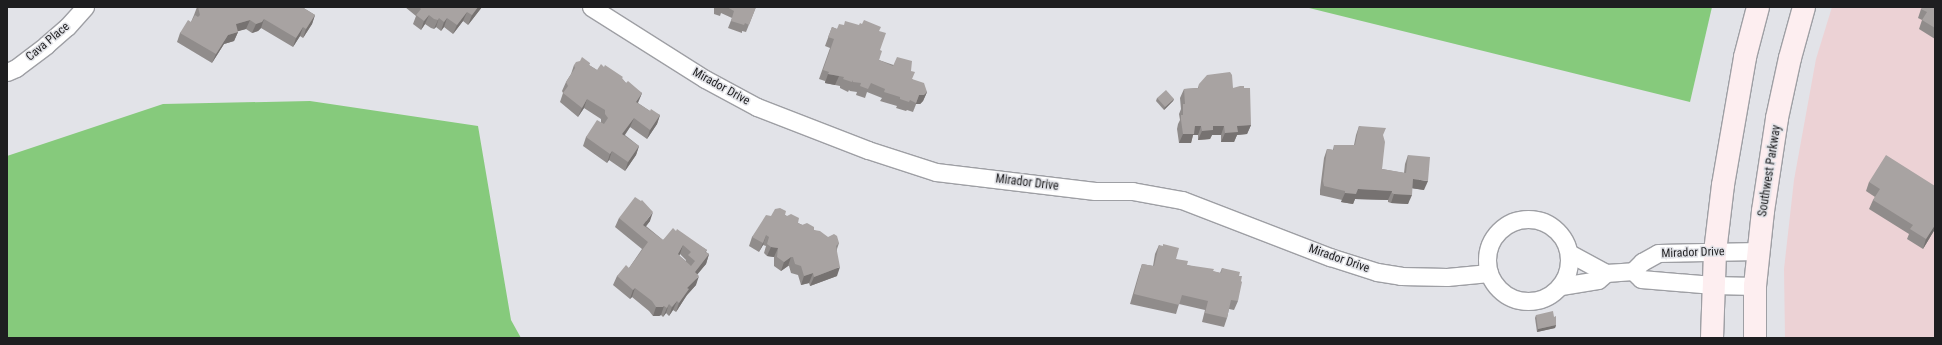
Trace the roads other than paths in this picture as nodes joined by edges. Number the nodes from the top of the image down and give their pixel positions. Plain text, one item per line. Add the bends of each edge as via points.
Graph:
1 (85, 7) edge
2 (591, 7) edge
3 (1758, 7) edge
4 (1804, 7) edge
5 (7, 72) edge
6 (1759, 251) junction
7 (1715, 252) junction
8 (1569, 253) junction
9 (1633, 271) junction
10 (1489, 273) junction
11 (1606, 273) junction
12 (1713, 285) junction
13 (1561, 286) junction
14 (1755, 286) junction
15 (1712, 338) edge
16 (1755, 338) edge

1 - 5 street, Cava Place via 68,27 16,68
2 - 10 street, Mirador Drive via 705,79 757,107 868,150 936,172 1095,191 1132,191 1182,200 1330,257 1377,272 1401,276 1447,277
3 - 7 main road via 1733,121
4 - 6 main road, Southwest Parkway via 1778,118
6 - 7 street, Mirador Drive
6 - 14 main road, Southwest Parkway
7 - 9 street, Mirador Drive via 1658,253 1642,262
7 - 12 main road
8 - 10 street via 1559,232 1550,225 1529,218 1518,220 1508,224 1492,240 1488,250
8 - 11 street
8 - 13 street via 1570,265
9 - 11 street
9 - 12 street via 1641,279
10 - 13 street via 1494,284 1503,293 1526,302 1550,296
11 - 13 street via 1598,280
12 - 14 street
12 - 15 main road
14 - 16 main road, Southwest Parkway

